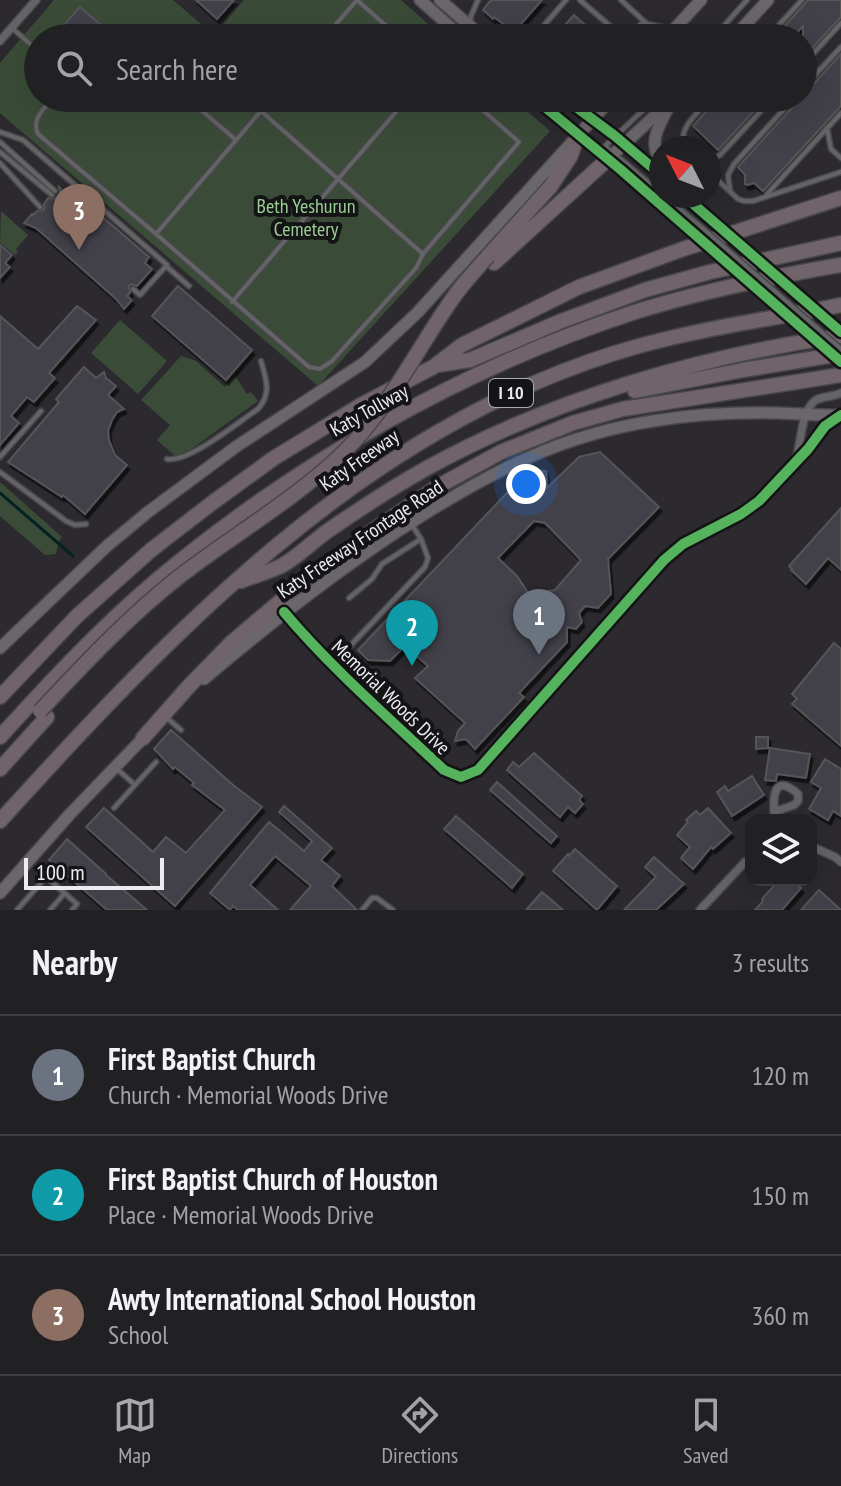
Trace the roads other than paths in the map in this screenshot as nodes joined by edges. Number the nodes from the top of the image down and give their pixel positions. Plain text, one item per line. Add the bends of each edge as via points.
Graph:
1 (36, 0) edge
2 (420, 0) edge
3 (440, 0) edge
4 (478, 0) edge
5 (566, 0) edge
6 (580, 0) edge
7 (621, 0) edge
8 (747, 0) edge
9 (768, 0) edge
10 (802, 0) edge
11 (699, 1) edge
12 (646, 22) junction
13 (841, 23) edge
14 (336, 24) edge
15 (384, 24) edge
16 (447, 24) edge
17 (467, 24) edge
18 (469, 24) edge
19 (545, 24) edge
20 (609, 24) edge
21 (644, 24) edge
22 (650, 24) edge
23 (679, 24) edge
24 (726, 24) edge
25 (746, 24) edge
26 (780, 24) edge
27 (12, 28) junction
28 (24, 39) edge
29 (0, 41) edge
30 (841, 47) edge
31 (817, 50) edge
32 (817, 73) edge
33 (41, 112) edge
34 (203, 112) edge
35 (260, 112) edge
36 (262, 112) edge
37 (396, 112) edge
38 (485, 112) edge
39 (551, 112) edge
40 (583, 112) edge
41 (599, 112) edge
42 (644, 112) edge
43 (656, 112) edge
44 (666, 112) edge
45 (699, 112) edge
46 (760, 112) edge
47 (781, 112) edge
48 (841, 113) edge
49 (593, 119) junction
50 (827, 128) junction
51 (0, 132) edge
52 (578, 135) junction
53 (655, 136) edge
54 (682, 136) edge
55 (236, 140) junction
56 (620, 140) junction
57 (0, 142) edge
58 (0, 152) edge
59 (721, 154) edge
60 (611, 156) junction
61 (12, 157) junction
62 (841, 158) edge
63 (0, 163) edge
64 (649, 165) edge
65 (841, 172) edge
66 (338, 179) junction
67 (649, 184) edge
68 (721, 184) edge
69 (53, 193) dead end
70 (734, 196) junction
71 (765, 196) junction
72 (841, 198) edge
73 (40, 207) dead end
74 (676, 208) edge
75 (698, 208) edge
76 (694, 228) junction
77 (156, 234) junction
78 (841, 243) edge
79 (423, 254) junction
80 (491, 260) junction
81 (841, 265) edge
82 (166, 266) junction
83 (189, 286) dead end
84 (133, 289) dead end
85 (232, 302) junction
86 (841, 305) edge
87 (841, 334) edge
88 (841, 352) edge
89 (261, 361) dead end
90 (841, 362) edge
91 (437, 365) junction
92 (841, 375) edge
93 (841, 393) edge
94 (560, 406) junction
95 (41, 411) dead end
96 (807, 414) junction
97 (841, 415) edge
98 (0, 457) edge
99 (167, 459) dead end
100 (793, 465) junction
101 (0, 472) edge
102 (411, 523) junction
103 (86, 524) dead end
104 (421, 539) junction
105 (229, 586) junction
106 (349, 598) dead end
107 (284, 612) junction
108 (0, 648) edge
109 (333, 664) junction
110 (0, 697) edge
111 (43, 714) junction
112 (166, 716) junction
113 (181, 730) dead end
114 (0, 737) edge
115 (143, 738) junction
116 (0, 755) edge
117 (156, 762) dead end
118 (115, 767) junction
119 (0, 769) edge
120 (135, 785) junction
121 (114, 808) dead end
122 (0, 821) edge
123 (817, 849) edge
124 (745, 862) edge
125 (841, 862) edge
126 (0, 893) edge
127 (64, 893) junction
128 (17, 910) edge
129 (50, 910) edge
130 (72, 910) edge
131 (362, 910) edge
132 (393, 910) edge
133 (700, 910) edge

1 - 27 street
2 - 16 main road
3 - 17 main road
4 - 18 lane
5 - 19 lane
6 - 20 lane
7 - 12 lane
8 - 24 lane
9 - 25 main road
10 - 26 lane
11 - 23 main road
12 - 21 lane
12 - 22 lane
13 - 31 lane
14 - 15 lane via 357,0
27 - 28 lane
27 - 29 street
30 - 32 lane
33 - 77 lane via 38,134
34 - 55 lane
35 - 55 lane
36 - 66 lane
37 - 66 lane
38 - 79 lane via 519,142
39 - 52 main road
40 - 49 main road
41 - 49 main road
42 - 56 lane
43 - 56 main road
44 - 53 main road
45 - 54 lane
46 - 59 lane
47 - 70 lane via 730,169 728,185
48 - 50 lane
49 - 52 main road
49 - 56 main road
50 - 62 lane via 831,149
50 - 71 lane
51 - 82 lane via 23,140
52 - 60 main road
52 - 80 highway via 551,186
52 - 108 main road via 384,346 148,512
55 - 77 lane
56 - 60 main road
56 - 64 main road
57 - 61 lane
58 - 61 lane
60 - 67 lane
60 - 76 main road
60 - 80 highway
61 - 69 lane
63 - 73 lane
65 - 71 lane
66 - 79 lane
66 - 85 lane
68 - 70 lane
70 - 71 lane via 753,201
72 - 91 highway via 579,287 462,345
74 - 76 lane
75 - 87 main road, bridge
76 - 88 lane, bridge
76 - 90 main road, bridge
77 - 85 lane
78 - 91 highway, I 10 via 645,290 470,360
79 - 85 lane via 416,268 320,369 309,367
80 - 111 highway via 355,454 177,590
81 - 114 highway, Katy Tollway via 689,296 581,331 479,374 378,427 284,484 157,580
82 - 83 lane
82 - 84 lane via 140,295
86 - 105 highway, Katy Freeway / I 10 via 645,344 503,397 441,429 358,483
87 - 94 highway via 715,360
88 - 94 highway
89 - 99 lane via 268,387 258,409 202,448 176,461
91 - 110 highway, I 10 via 310,435 201,510 98,597
92 - 115 highway via 623,409 545,433 479,464 437,487 297,587 232,642
93 - 96 street via 815,401
94 - 105 highway via 426,469 283,564
95 - 98 lane
96 - 97 main road, Katy Freeway Frontage Road
96 - 100 street, Memorial Woods Drive
96 - 102 main road, Katy Freeway Frontage Road via 712,414 592,433 519,461
97 - 100 street, Memorial Woods Drive
100 - 109 street, Memorial Woods Drive via 759,501 664,560 478,770 461,777 444,770
101 - 103 lane via 66,521
102 - 104 lane
102 - 107 main road, Katy Freeway Frontage Road
104 - 106 lane via 382,564
104 - 109 lane via 428,558 425,567
105 - 122 highway, Katy Freeway / I 10 via 112,699
107 - 109 street, Memorial Woods Drive
107 - 112 main road, Katy Freeway Frontage Road
111 - 116 highway
111 - 119 highway
112 - 113 lane
112 - 115 main road, Katy Freeway Frontage Road
115 - 118 main road, Katy Freeway Frontage Road
117 - 120 lane
118 - 120 lane
118 - 126 main road, Katy Freeway Frontage Road
120 - 121 lane
123 - 125 street
124 - 133 street
127 - 128 lane via 46,877
127 - 129 lane
127 - 130 lane via 77,904
131 - 132 lane via 377,898

